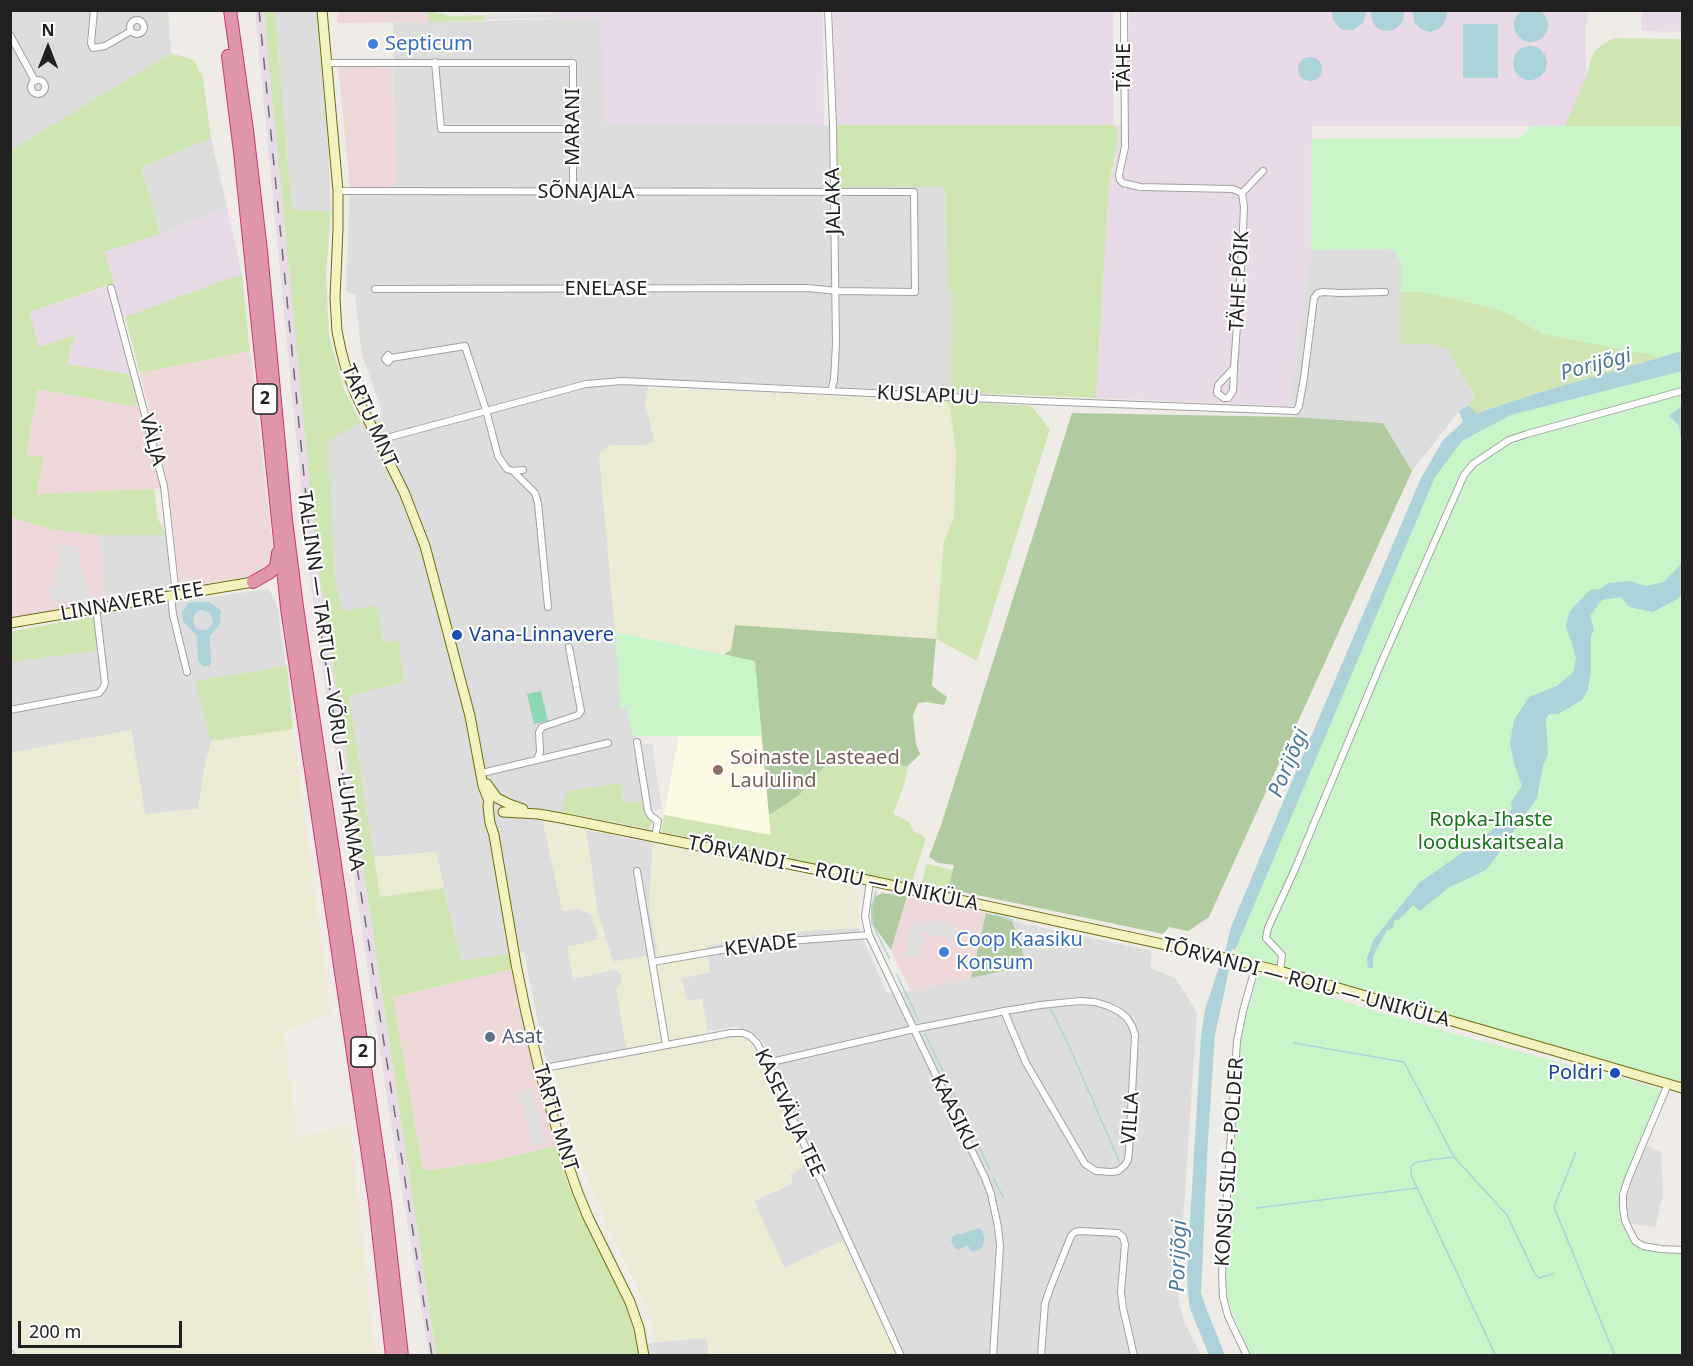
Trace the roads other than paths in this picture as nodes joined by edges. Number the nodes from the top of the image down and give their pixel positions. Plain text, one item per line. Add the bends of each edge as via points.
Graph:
1 (94, 10) edge
2 (222, 10) edge
3 (230, 10) edge
4 (235, 10) edge
5 (322, 10) edge
6 (828, 10) edge
7 (1124, 10) edge
8 (131, 31) dead end
9 (10, 35) edge
10 (235, 48) junction
11 (435, 62) junction
12 (326, 63) junction
13 (35, 81) dead end
14 (573, 129) junction
15 (1263, 171) dead end
16 (338, 192) junction
17 (573, 192) junction
18 (834, 193) junction
19 (1242, 193) junction
20 (111, 288) dead end
21 (375, 289) dead end
22 (836, 291) junction
23 (1385, 292) dead end
24 (391, 358) dead end
25 (1234, 368) dead end
26 (831, 391) junction
27 (1683, 391) edge
28 (486, 410) junction
29 (379, 440) junction
30 (523, 470) dead end
31 (513, 471) junction
32 (279, 542) junction
33 (254, 582) junction
34 (173, 595) junction
35 (548, 607) dead end
36 (96, 608) junction
37 (287, 608) junction
38 (10, 623) edge
39 (569, 647) dead end
40 (187, 672) dead end
41 (10, 710) edge
42 (637, 742) dead end
43 (608, 743) dead end
44 (537, 760) junction
45 (482, 773) junction
46 (497, 806) junction
47 (655, 838) junction
48 (638, 871) dead end
49 (870, 881) junction
50 (869, 935) junction
51 (653, 962) junction
52 (1256, 965) junction
53 (1280, 971) junction
54 (1004, 1011) junction
55 (914, 1029) junction
56 (666, 1046) junction
57 (767, 1063) junction
58 (539, 1069) junction
59 (1668, 1084) junction
60 (1683, 1088) edge
61 (1683, 1250) edge
62 (392, 1356) edge
63 (402, 1356) edge
64 (644, 1356) edge
65 (901, 1356) edge
66 (993, 1356) edge
67 (1041, 1356) edge
68 (1134, 1356) edge
69 (1247, 1356) edge

1 - 8 street via 93,48 105,46
2 - 32 highway, TALLINN — TARTU — VÕRU — LUHAMAA / 2
3 - 10 highway, TALLINN — TARTU — VÕRU — LUHAMAA / 2
4 - 10 highway
5 - 12 street, TARTU MNT
6 - 18 street, JALAKA
7 - 19 street, TÄHE via 1125,147 1120,180 1140,187 1233,189
9 - 13 street
10 - 63 highway, TALLINN — TARTU — VÕRU — LUHAMAA / 2 via 261,251 297,607 385,1203
11 - 12 street
11 - 14 street via 441,129
11 - 14 street, MARANI via 573,63
12 - 16 street, TARTU MNT
14 - 17 street, MARANI
15 - 19 street
16 - 17 street, SÕNAJALA
16 - 29 street, TARTU MNT via 337,331 356,395
17 - 18 street, SÕNAJALA
18 - 22 street, JALAKA
18 - 22 street, SÕNAJALA via 915,192 915,292
19 - 25 street, TÄHE PÕIK
20 - 34 street, VÄLJA via 164,486
21 - 22 street, ENELASE
22 - 26 street, JALAKA via 836,365
23 - 26 street, KUSLAPUU via 1323,292 1314,298 1296,411
24 - 28 street via 465,346
26 - 28 street, KUSLAPUU via 602,382
27 - 53 street via 1509,440 1473,464 1464,475 1268,928 1266,938 1282,955
28 - 29 street, KUSLAPUU
28 - 31 street via 498,456
29 - 45 street, TARTU MNT via 425,546
30 - 31 street
31 - 35 street via 534,493 538,503
32 - 33 highway via 276,567
32 - 37 highway, TALLINN — TARTU — VÕRU — LUHAMAA / 2
33 - 34 street, LINNAVERE TEE
33 - 37 highway via 279,588
34 - 36 street, LINNAVERE TEE
34 - 40 street, VÄLJA via 173,615
36 - 38 street, LINNAVERE TEE
36 - 41 street via 105,683 99,693
37 - 62 highway, TALLINN — TARTU — VÕRU — LUHAMAA / 2 via 375,1202
39 - 44 street via 581,711 542,727
42 - 47 street via 648,811 658,821
43 - 44 street
44 - 45 street
45 - 46 street, TARTU MNT via 483,786
46 - 47 street, TÕRVANDI — ROIU — UNIKÜLA
46 - 58 street, TARTU MNT via 494,834
47 - 49 street, TÕRVANDI — ROIU — UNIKÜLA
48 - 51 street
49 - 50 street, KAASIKU via 865,917
49 - 52 street, TÕRVANDI — ROIU — UNIKÜLA
50 - 51 street, KEVADE via 733,948
50 - 55 street, KAASIKU
51 - 56 street
52 - 53 street, TÕRVANDI — ROIU — UNIKÜLA
52 - 69 street, KONSU SILD - POLDER via 1237,1041 1222,1273 1228,1316
53 - 59 street, TÕRVANDI — ROIU — UNIKÜLA
54 - 54 street, VILLA via 1080,1001 1108,1006 1127,1018 1135,1035 1134,1075 1128,1160 1118,1171 1096,1171 1085,1164 1026,1063
54 - 55 street, VILLA
55 - 57 street, VILLA
55 - 66 street, KAASIKU via 991,1194 1000,1246
56 - 57 street, KASEVÄLJA TEE via 743,1033 754,1039
56 - 58 street, KASEVÄLJA TEE
57 - 65 street, KASEVÄLJA TEE
58 - 64 street, TARTU MNT via 578,1193 630,1302
59 - 60 street, TÕRVANDI — ROIU — UNIKÜLA
59 - 61 street via 1628,1179 1623,1207 1635,1241 1643,1246
67 - 68 street via 1045,1303 1071,1236 1080,1231 1119,1233 1124,1237 1121,1292

